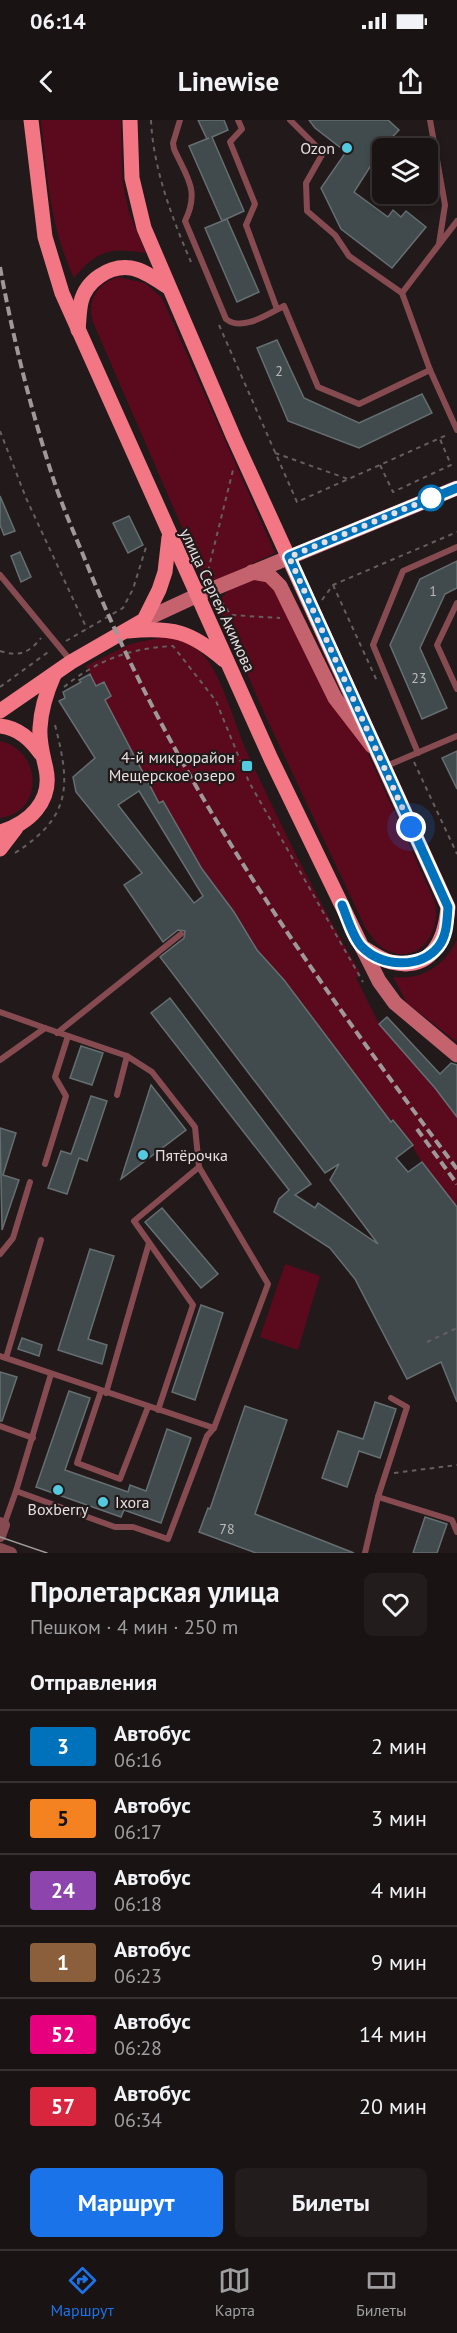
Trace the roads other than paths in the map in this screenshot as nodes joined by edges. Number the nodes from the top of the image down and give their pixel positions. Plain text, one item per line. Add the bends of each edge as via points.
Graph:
1 (31, 120) edge
2 (130, 120) edge
3 (180, 120) edge
4 (238, 120) edge
5 (290, 120) edge
6 (430, 120) edge
7 (457, 221) edge
8 (439, 244) junction
9 (168, 287) junction
10 (402, 293) junction
11 (277, 309) junction
12 (78, 330) junction
13 (430, 370) junction
14 (457, 430) edge
15 (457, 488) edge
16 (169, 537) junction
17 (457, 547) edge
18 (289, 557) junction
19 (252, 573) junction
20 (0, 575) edge
21 (198, 595) junction
22 (457, 603) edge
23 (144, 620) junction
24 (126, 631) junction
25 (71, 662) junction
26 (228, 663) junction
27 (56, 673) junction
28 (457, 689) edge
29 (0, 711) edge
30 (0, 726) edge
31 (457, 736) edge
32 (376, 750) junction
33 (418, 753) junction
34 (41, 754) junction
35 (383, 767) junction
36 (16, 828) junction
37 (0, 832) edge
38 (6, 852) edge
39 (448, 907) junction
40 (457, 920) edge
41 (182, 934) dead end
42 (362, 947) junction
43 (0, 1012) edge
44 (45, 1028) junction
45 (57, 1033) junction
46 (68, 1036) junction
47 (457, 1054) edge
48 (127, 1056) junction
49 (0, 1060) edge
50 (117, 1095) dead end
51 (45, 1164) dead end
52 (199, 1167) junction
53 (30, 1182) dead end
54 (41, 1240) dead end
55 (149, 1244) junction
56 (0, 1254) edge
57 (3, 1357) edge
58 (51, 1374) junction
59 (104, 1392) junction
60 (391, 1398) dead end
61 (148, 1407) junction
62 (158, 1410) junction
63 (0, 1426) edge
64 (214, 1428) junction
65 (33, 1438) junction
66 (16, 1491) junction
67 (378, 1497) junction
68 (1, 1528) edge
69 (457, 1532) edge
70 (0, 1549) edge
71 (11, 1553) edge
72 (365, 1553) edge

1 - 12 main road, улица Сергея Акимова via 48,246
2 - 9 main road via 136,203
3 - 11 lane via 174,149 193,190 191,208 184,221 226,319 241,325
4 - 11 lane via 242,129 230,142 255,204 246,225
5 - 10 lane via 323,153 306,183 307,211 335,235 349,256
6 - 8 lane via 445,205
7 - 8 lane
8 - 10 lane
9 - 12 main road via 132,268 117,268 101,275 88,286 81,301
9 - 18 main road
10 - 13 lane
11 - 13 lane via 284,306 318,387 359,404
12 - 16 main road, улица Сергея Акимова
13 - 14 lane
15 - 18 main road
16 - 21 main road, улица Сергея Акимова
16 - 23 main road via 165,572
17 - 33 lane via 403,571 373,645
18 - 19 main road
18 - 32 main road
19 - 21 main road
19 - 32 main road via 269,575 280,586 335,698
20 - 25 lane
21 - 23 main road
21 - 26 main road, улица Сергея Акимова
22 - 28 lane via 437,645
23 - 24 main road
24 - 25 main road
24 - 26 main road via 178,631 206,644
25 - 27 main road
26 - 42 main road, улица Сергея Акимова
27 - 29 main road
27 - 34 main road via 42,708
30 - 34 main road via 20,732
31 - 33 lane
32 - 35 main road
33 - 35 lane
34 - 36 main road via 47,771 41,804
35 - 39 main road
36 - 37 main road
36 - 38 main road
39 - 40 main road
39 - 42 main road via 446,932 438,947 424,958 408,963 390,962
41 - 45 lane
42 - 47 main road, улица Сергея Акимова via 395,1003
43 - 44 lane
44 - 45 lane
44 - 49 lane
45 - 46 lane
46 - 48 lane
46 - 51 lane via 55,1077 66,1096
48 - 50 lane
48 - 52 lane via 152,1071 195,1127
52 - 55 lane via 134,1221
52 - 64 lane via 268,1284
53 - 56 lane via 13,1238
54 - 57 lane
55 - 59 lane
55 - 62 lane via 193,1305
57 - 58 lane
58 - 59 lane
58 - 65 lane
59 - 61 lane
59 - 61 lane via 77,1463 120,1479
60 - 67 lane via 407,1407
61 - 62 lane
62 - 64 lane
63 - 65 lane
64 - 66 lane via 207,1436 168,1539 133,1527 115,1527
65 - 66 lane
66 - 68 lane
67 - 69 lane via 452,1520
67 - 72 lane
70 - 71 street

